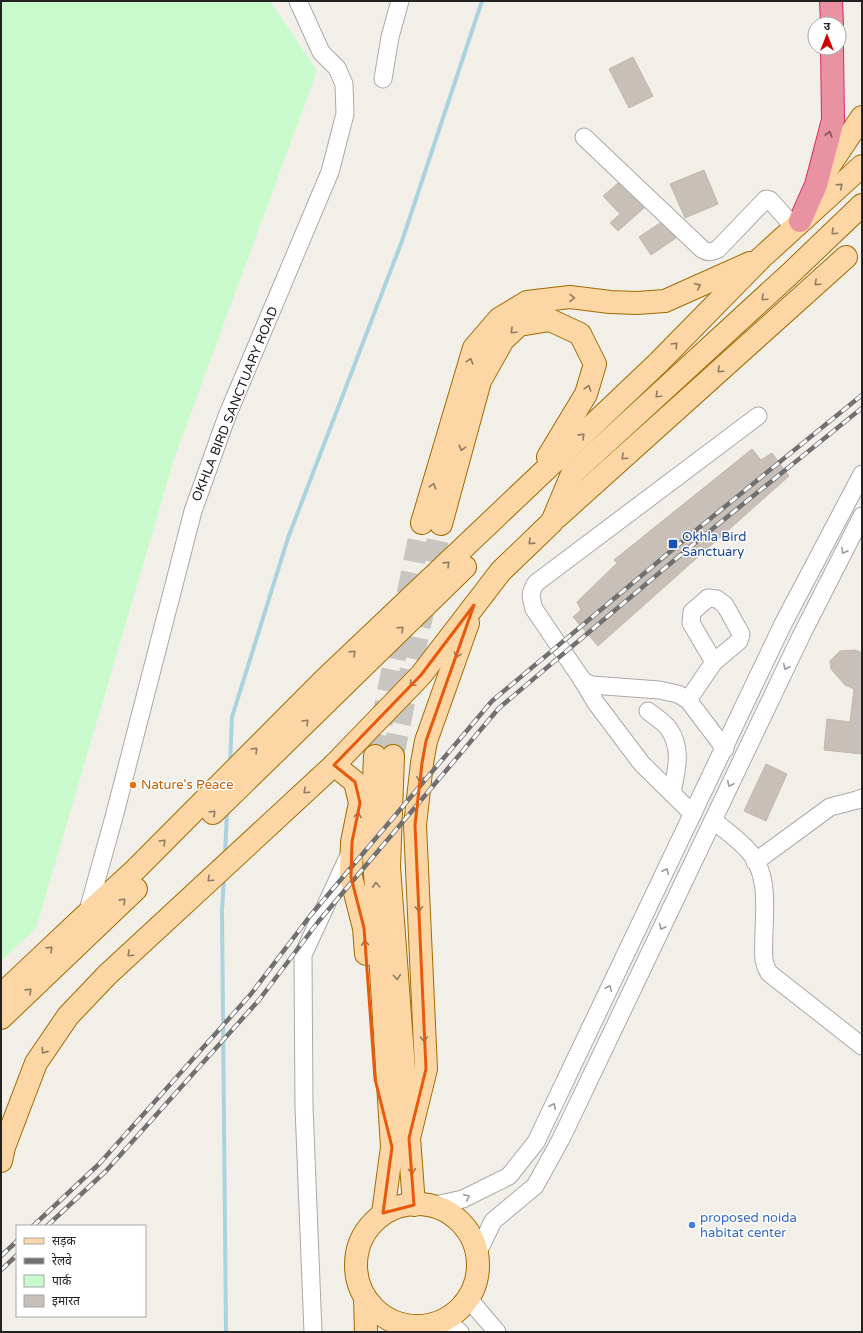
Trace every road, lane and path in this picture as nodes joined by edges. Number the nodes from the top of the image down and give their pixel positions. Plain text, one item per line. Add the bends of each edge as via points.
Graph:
1 (298, 1) edge
2 (400, 1) edge
3 (832, 1) edge
4 (832, 16) edge
5 (832, 56) edge
6 (383, 79) dead end
7 (862, 116) edge
8 (584, 137) dead end
9 (862, 166) edge
10 (816, 185) junction
11 (862, 205) edge
12 (797, 224) junction
13 (854, 255) edge
14 (761, 258) junction
15 (793, 271) junction
16 (758, 416) dead end
17 (862, 474) edge
18 (533, 482) junction
19 (862, 516) edge
20 (552, 522) junction
21 (474, 605) junction
22 (714, 662) dead end
23 (581, 678) junction
24 (688, 700) junction
25 (648, 711) dead end
26 (725, 749) junction
27 (384, 756) tunnel mouth
28 (334, 765) junction
29 (672, 793) junction
30 (862, 798) edge
31 (693, 814) junction
32 (713, 820) junction
33 (352, 848) junction
34 (755, 862) junction
35 (140, 875) junction
36 (87, 914) junction
37 (1, 996) edge
38 (1, 1018) edge
39 (862, 1046) edge
40 (401, 1143) junction
41 (1, 1161) edge
42 (422, 1206) junction
43 (383, 1212) junction
44 (478, 1252) junction
45 (365, 1298) junction
46 (468, 1298) junction
47 (444, 1318) junction
48 (401, 1328) edge
49 (314, 1332) edge
50 (366, 1332) edge
51 (460, 1332) edge
52 (497, 1332) edge

1 - 36 street, OKHLA BIRD SANCTUARY ROAD via 321,52 337,68 344,84 345,114 330,172 227,416 193,511
2 - 6 street via 390,37
3 - 4 highway
10 -> 5 highway via 833,120
7 - 10 main road
8 - 12 street via 706,252 718,248 766,199
12 -> 9 main road
10 - 12 highway
11 -> 15 main road
12 - 14 main road
13 - 15 main road
13 -> 20 main road
18 -> 14 main road via 658,363
18 -> 14 main road via 586,394 595,364 580,334 550,320 519,326 503,340 480,381 431,524 474,348 499,319 527,302 570,297 610,302 664,301
15 -> 20 main road via 572,474
16 - 23 street via 536,583 531,591 534,609
17 - 26 street via 783,624
35 -> 18 main road via 329,688 494,539 504,509
19 -> 32 street
20 -> 21 main road via 501,571
21 -> 28 main road via 421,675
21 -> 40 main road via 426,741 422,763 415,825 426,1069
22 - 24 street
23 - 24 street via 592,685 669,692
23 - 29 street via 596,703 642,764
24 - 26 street
25 - 29 street via 669,728 678,748
26 - 31 street
27 - 40 main road
33 -> 28 main road via 360,804 357,789 355,782
28 -> 41 main road via 107,974 68,1016 36,1063
29 - 31 street
30 - 34 street via 830,807
42 -> 31 street via 462,1199 509,1176 536,1142
32 - 34 street via 746,848
32 -> 44 street via 550,1159 535,1186 493,1220
40 -> 33 main road via 375,1078 364,928 351,877
33 - 49 street via 303,955 304,1107
34 - 39 street via 762,878 764,892 763,950 766,967 775,978
35 - 36 main road
38 -> 35 main road
37 -> 36 main road
40 -> 42 main road
40 - 43 main road
42 - 43 main road
42 - 44 main road via 452,1213 468,1230
43 - 45 main road via 366,1230 356,1252 356,1276
44 - 46 main road via 477,1276
45 - 48 main road via 382,1315
45 - 50 main road
46 - 47 main road via 451,1316
46 - 52 street
47 - 48 main road via 428,1325
47 - 51 street

